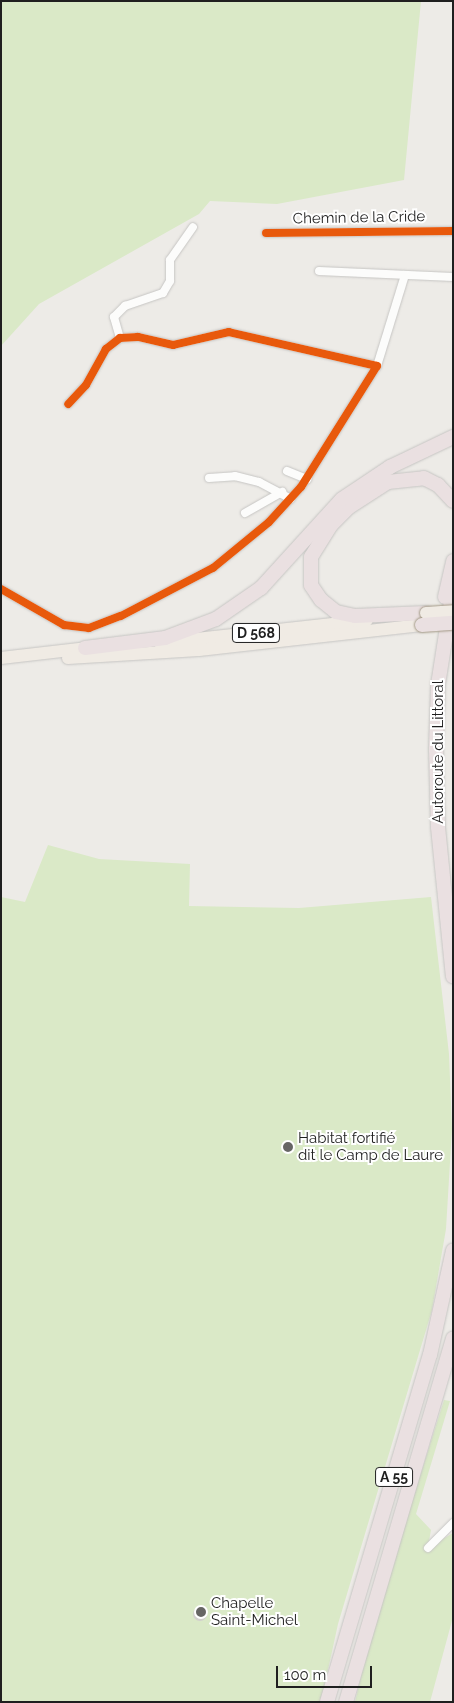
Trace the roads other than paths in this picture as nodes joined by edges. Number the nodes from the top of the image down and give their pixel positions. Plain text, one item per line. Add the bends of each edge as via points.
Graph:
1 (193, 227) dead end
2 (453, 231) edge
3 (266, 233) dead end
4 (318, 271) dead end
5 (405, 275) junction
6 (453, 277) edge
7 (120, 338) junction
8 (377, 366) junction
9 (68, 404) dead end
10 (453, 436) edge
11 (287, 471) dead end
12 (209, 478) dead end
13 (307, 479) junction
14 (282, 492) junction
15 (291, 499) junction
16 (453, 501) edge
17 (246, 513) dead end
18 (453, 561) edge
19 (1, 589) edge
20 (453, 589) edge
21 (453, 611) edge
22 (421, 621) junction
23 (453, 622) edge
24 (85, 648) junction
25 (2, 660) edge
26 (438, 827) junction
27 (453, 976) edge
28 (453, 1250) edge
29 (453, 1338) edge
30 (453, 1523) edge
31 (428, 1548) dead end
32 (327, 1702) edge
33 (346, 1702) edge

1 - 7 street via 170,260 170,281 163,293 125,306 114,317
2 - 3 street, Chemin de la Cride
4 - 5 street
5 - 6 street
5 - 8 street
7 - 8 street via 138,336 159,344 173,345 229,332
7 - 9 street via 106,349 86,385
8 - 13 street
10 - 24 highway via 390,467 342,499 261,588 216,619 165,638
11 - 13 street
12 - 14 street via 235,476
13 - 15 street
14 - 15 street
14 - 17 street
15 - 19 street via 213,568 101,625 80,628 64,625
16 - 22 highway via 438,484 424,478 388,482 349,507 331,525 311,556 310,573 315,593 336,612
18 - 26 highway via 434,683
20 - 26 highway, Autoroute du Littoral via 438,685
21 - 22 main road, D 568, bridge
22 - 23 highway, bridge
22 - 24 main road, D 568
22 - 25 main road, D 568 via 199,650
24 - 25 main road, D 568
26 - 27 highway, Autoroute du Littoral
28 - 32 highway, A 55 via 430,1355
29 - 33 highway, A 55
30 - 31 street

